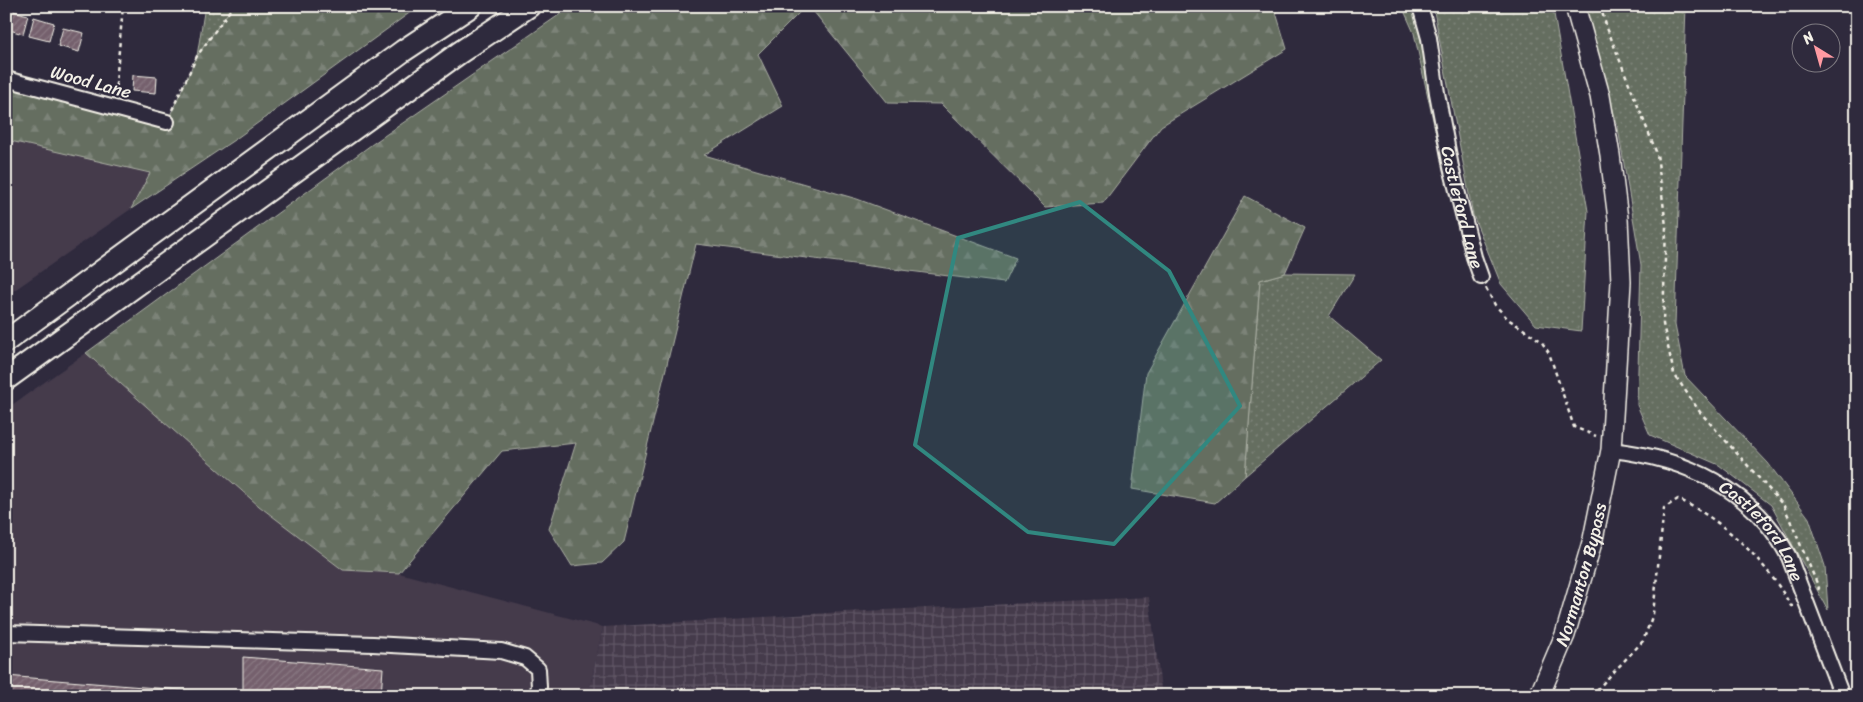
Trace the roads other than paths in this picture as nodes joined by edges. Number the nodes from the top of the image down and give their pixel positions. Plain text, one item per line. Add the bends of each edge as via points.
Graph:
1 (470, 6) edge
2 (529, 6) edge
3 (1420, 6) edge
4 (1575, 6) edge
5 (6, 79) edge
6 (167, 122) road end
7 (1481, 277) road end
8 (6, 340) edge
9 (6, 378) edge
10 (1611, 446) junction
11 (6, 633) edge
12 (536, 696) edge
13 (1539, 696) edge
14 (1842, 696) edge

1 - 8 highway via 403,51
2 - 9 highway
3 - 7 street, Castleford Lane via 1429,38 1451,167
4 - 10 main road via 1600,96 1618,219 1621,282
5 - 6 street, Wood Lane
10 - 13 main road, Normanton Bypass via 1593,539 1566,635
10 - 14 street, Castleford Lane via 1704,474 1731,490 1780,539
11 - 12 street via 501,651 525,658 538,669

